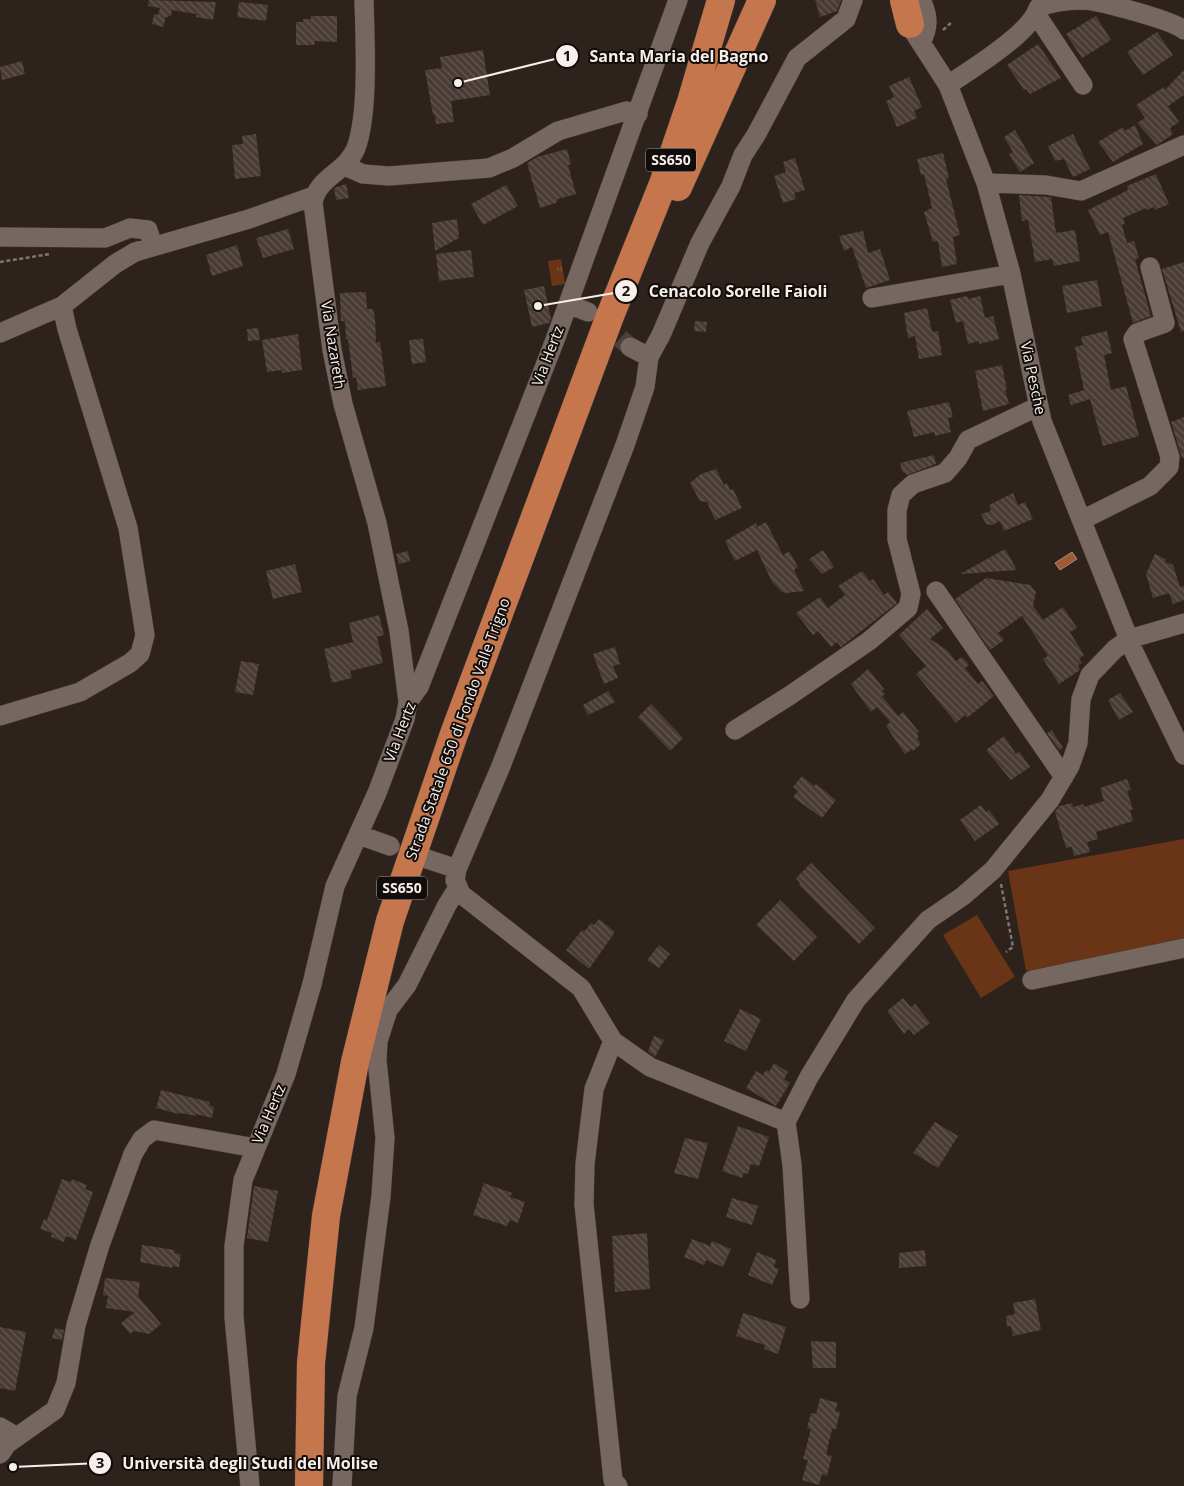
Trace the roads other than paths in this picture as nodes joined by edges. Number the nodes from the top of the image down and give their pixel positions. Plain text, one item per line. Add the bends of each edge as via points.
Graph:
1 (364, 0) edge
2 (678, 0) edge
3 (721, 0) edge
4 (762, 0) edge
5 (853, 0) edge
6 (891, 0) edge
7 (1038, 7) edge
8 (914, 17) edge
9 (1184, 30) edge
10 (948, 85) junction
11 (1083, 85) dead end
12 (638, 114) junction
13 (1184, 145) edge
14 (345, 166) junction
15 (986, 183) junction
16 (314, 196) junction
17 (0, 238) edge
18 (152, 246) junction
19 (1150, 267) dead end
20 (1011, 274) junction
21 (872, 298) dead end
22 (568, 304) junction
23 (62, 306) junction
24 (599, 314) junction
25 (0, 333) edge
26 (630, 347) tunnel mouth
27 (649, 357) junction
28 (1039, 406) junction
29 (1082, 520) junction
30 (936, 591) dead end
31 (1184, 623) edge
32 (1129, 639) junction
33 (408, 702) junction
34 (0, 716) edge
35 (735, 730) dead end
36 (1184, 755) edge
37 (1064, 777) junction
38 (360, 835) junction
39 (390, 846) dead end
40 (421, 858) dead end
41 (457, 869) junction
42 (457, 889) junction
43 (1184, 948) edge
44 (1032, 980) dead end
45 (613, 1041) junction
46 (786, 1122) junction
47 (255, 1148) junction
48 (800, 1299) dead end
49 (0, 1427) edge
50 (17, 1437) junction
51 (0, 1454) edge
52 (250, 1486) edge
53 (309, 1486) edge
54 (342, 1486) edge
55 (618, 1486) edge

1 - 14 street via 362,128
2 - 12 street, Via Hertz
3 - 24 highway, Strada Statale 650 di Fondo Valle Trigno / SS650 via 666,174
4 - 24 highway via 648,256
5 - 27 street via 846,19 797,58 743,155
6 - 8 street, Via Pesche
7 - 9 street via 1085,0 1153,16 1177,24
7 - 10 street via 1022,29 989,58
7 - 11 street
8 - 10 street, Via Pesche
10 - 15 street, Via Pesche
12 - 14 street via 626,111 558,131 490,168 389,176 363,174
12 - 22 street, Via Hertz
13 - 15 street via 1081,190 1046,184
14 - 16 street via 319,186
15 - 20 street, Via Pesche
16 - 18 street via 249,219
16 - 33 street, Via Nazareth via 332,350 343,404 378,523 399,631
17 - 18 street via 105,238 130,228 148,230
18 - 23 street via 115,264
19 - 29 street via 1165,323 1137,333 1133,339 1170,457 1169,467 1150,486
20 - 21 street
20 - 28 street, Via Pesche
22 - 24 street
22 - 33 street, Via Hertz via 419,687
23 - 25 street
23 - 34 street via 128,528 146,635 140,654 130,663 80,692
24 - 53 highway, Strada Statale 650 di Fondo Valle Trigno / SS650 via 390,922 355,1062 326,1216 311,1363
26 - 27 street
27 - 41 street via 640,405 625,446 507,752
28 - 29 street, Via Pesche
28 - 35 street via 968,440 945,473 913,484 900,495 897,539 911,594 908,608 869,641
29 - 32 street, Via Pesche
30 - 37 street
31 - 32 street
32 - 36 street, Via Pesche
32 - 37 street via 1090,675 1081,699 1078,743
33 - 38 street, Via Hertz via 405,719
37 - 46 street via 1050,800 993,870 928,920 856,1000
38 - 39 street
38 - 47 street, Via Hertz via 336,886 286,1074
40 - 41 street
41 - 42 street
42 - 45 street via 581,988
42 - 54 street via 407,986 388,1010 378,1041 385,1138 381,1196 364,1328 347,1396
43 - 44 street
45 - 46 street via 650,1067
45 - 55 street via 594,1089 584,1204 613,1480
46 - 48 street via 792,1165
47 - 50 street via 154,1130 142,1139 133,1154 100,1245 76,1325 66,1383 55,1410
47 - 52 street, Via Hertz via 243,1180 234,1246 234,1317
49 - 50 street
50 - 51 street

